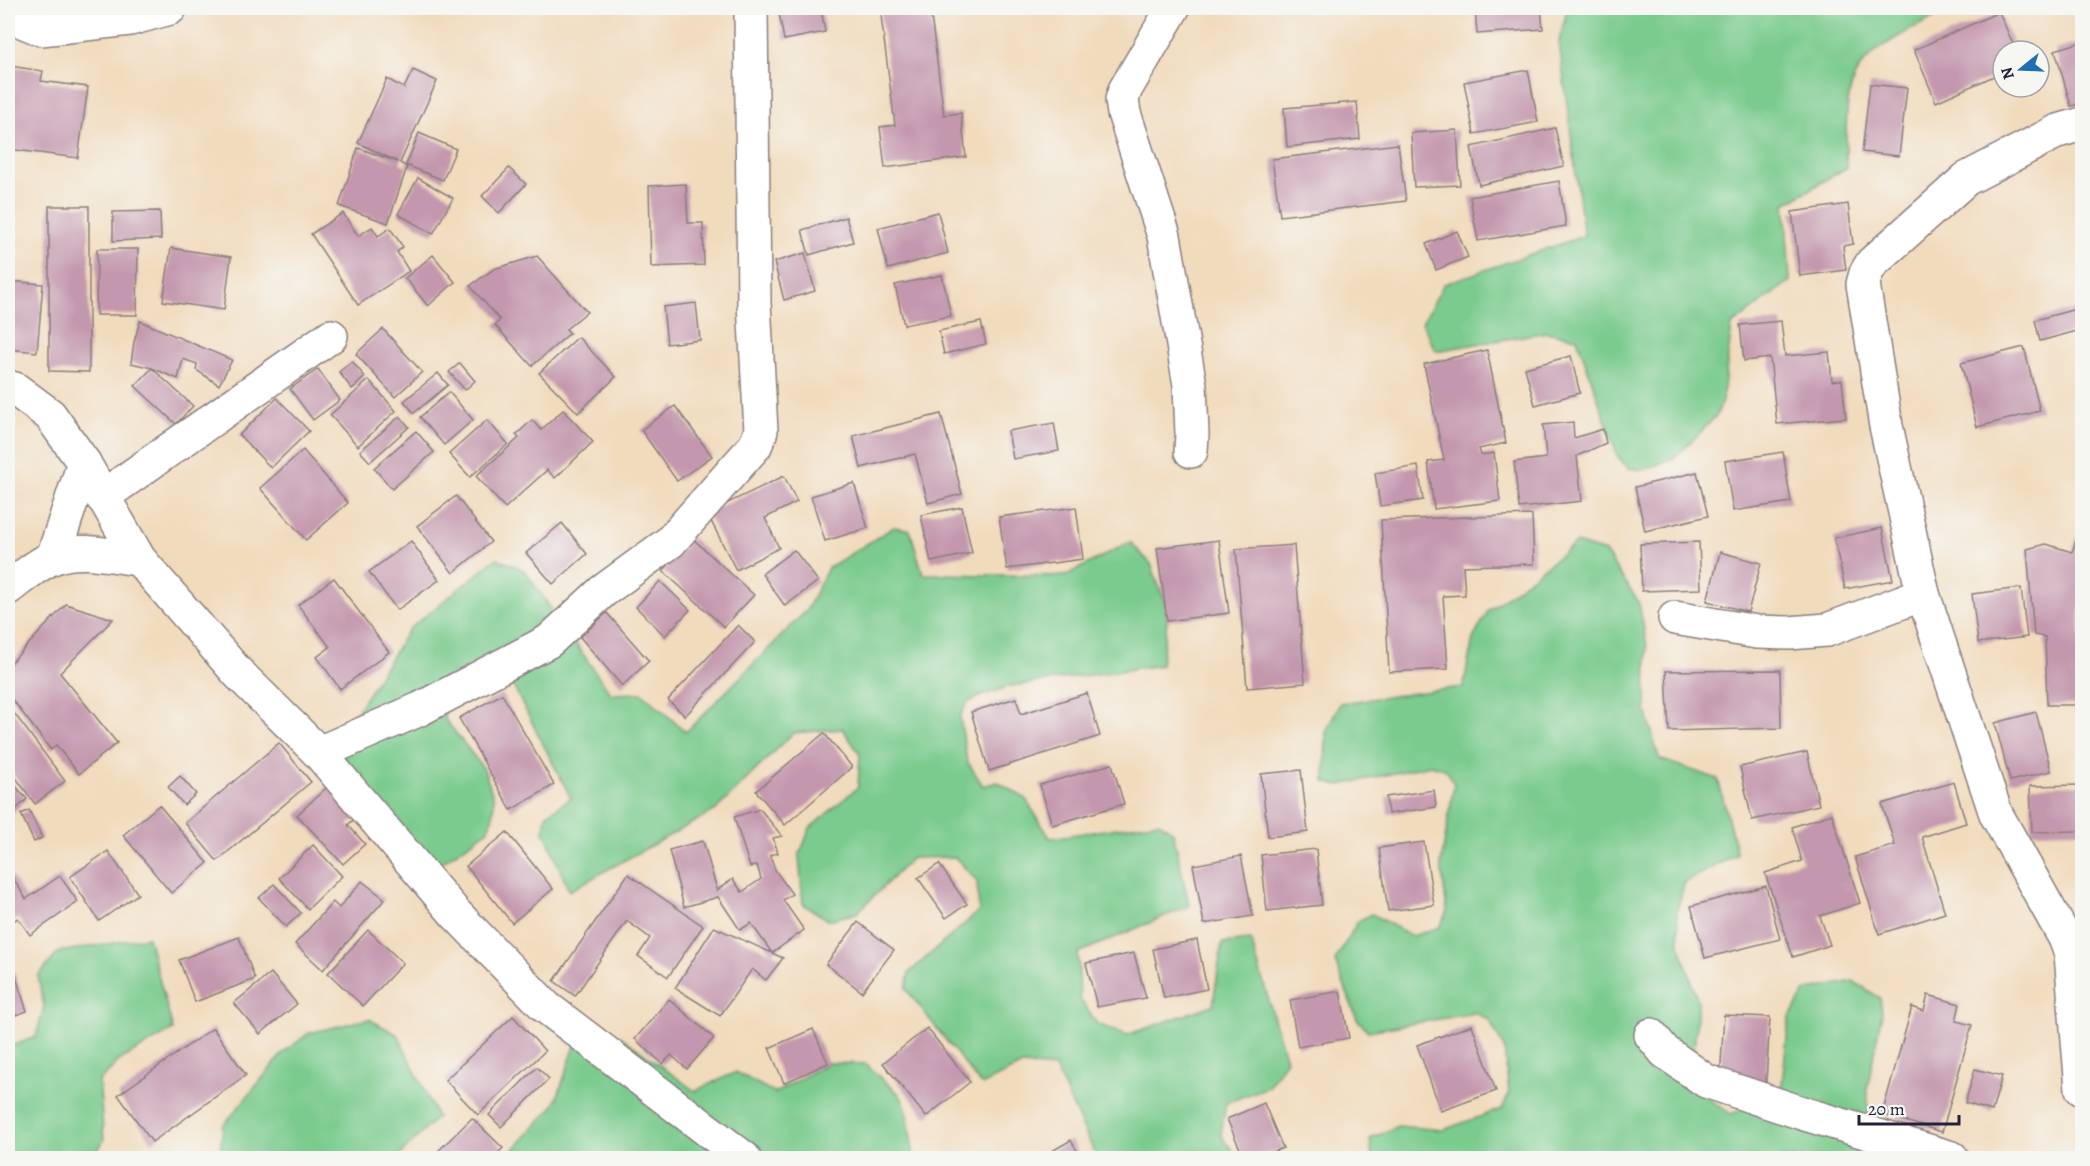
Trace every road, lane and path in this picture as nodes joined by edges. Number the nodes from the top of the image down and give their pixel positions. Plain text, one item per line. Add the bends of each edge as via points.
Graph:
1 (170, 8) edge
2 (752, 8) edge
3 (1173, 8) edge
4 (8, 13) edge
5 (2082, 124) edge
6 (331, 336) dead end
7 (8, 387) edge
8 (1191, 451) dead end
9 (84, 464) junction
10 (102, 497) junction
11 (53, 557) junction
12 (139, 559) junction
13 (8, 588) edge
14 (1923, 594) junction
15 (1675, 618) dead end
16 (320, 753) junction
17 (1652, 1035) dead end
18 (2082, 1089) edge
19 (744, 1158) edge
20 (1952, 1158) edge

1 - 4 street via 130,19 41,29
2 - 16 street via 754,303 761,431 755,446 670,542 603,591 549,641 420,709
3 - 8 street via 1122,100 1164,236 1190,385
5 - 14 street via 2058,131 1966,179 1866,273 1863,284 1886,426
6 - 10 street
7 - 9 street via 50,415
9 - 10 street
9 - 11 street
10 - 12 street
11 - 12 street via 68,553
11 - 13 street
12 - 16 street via 238,673
14 - 15 street via 1827,630 1757,632
14 - 18 street via 1996,814 2071,954
16 - 19 street via 455,914 546,1007
17 - 20 street via 1665,1052 1706,1081

